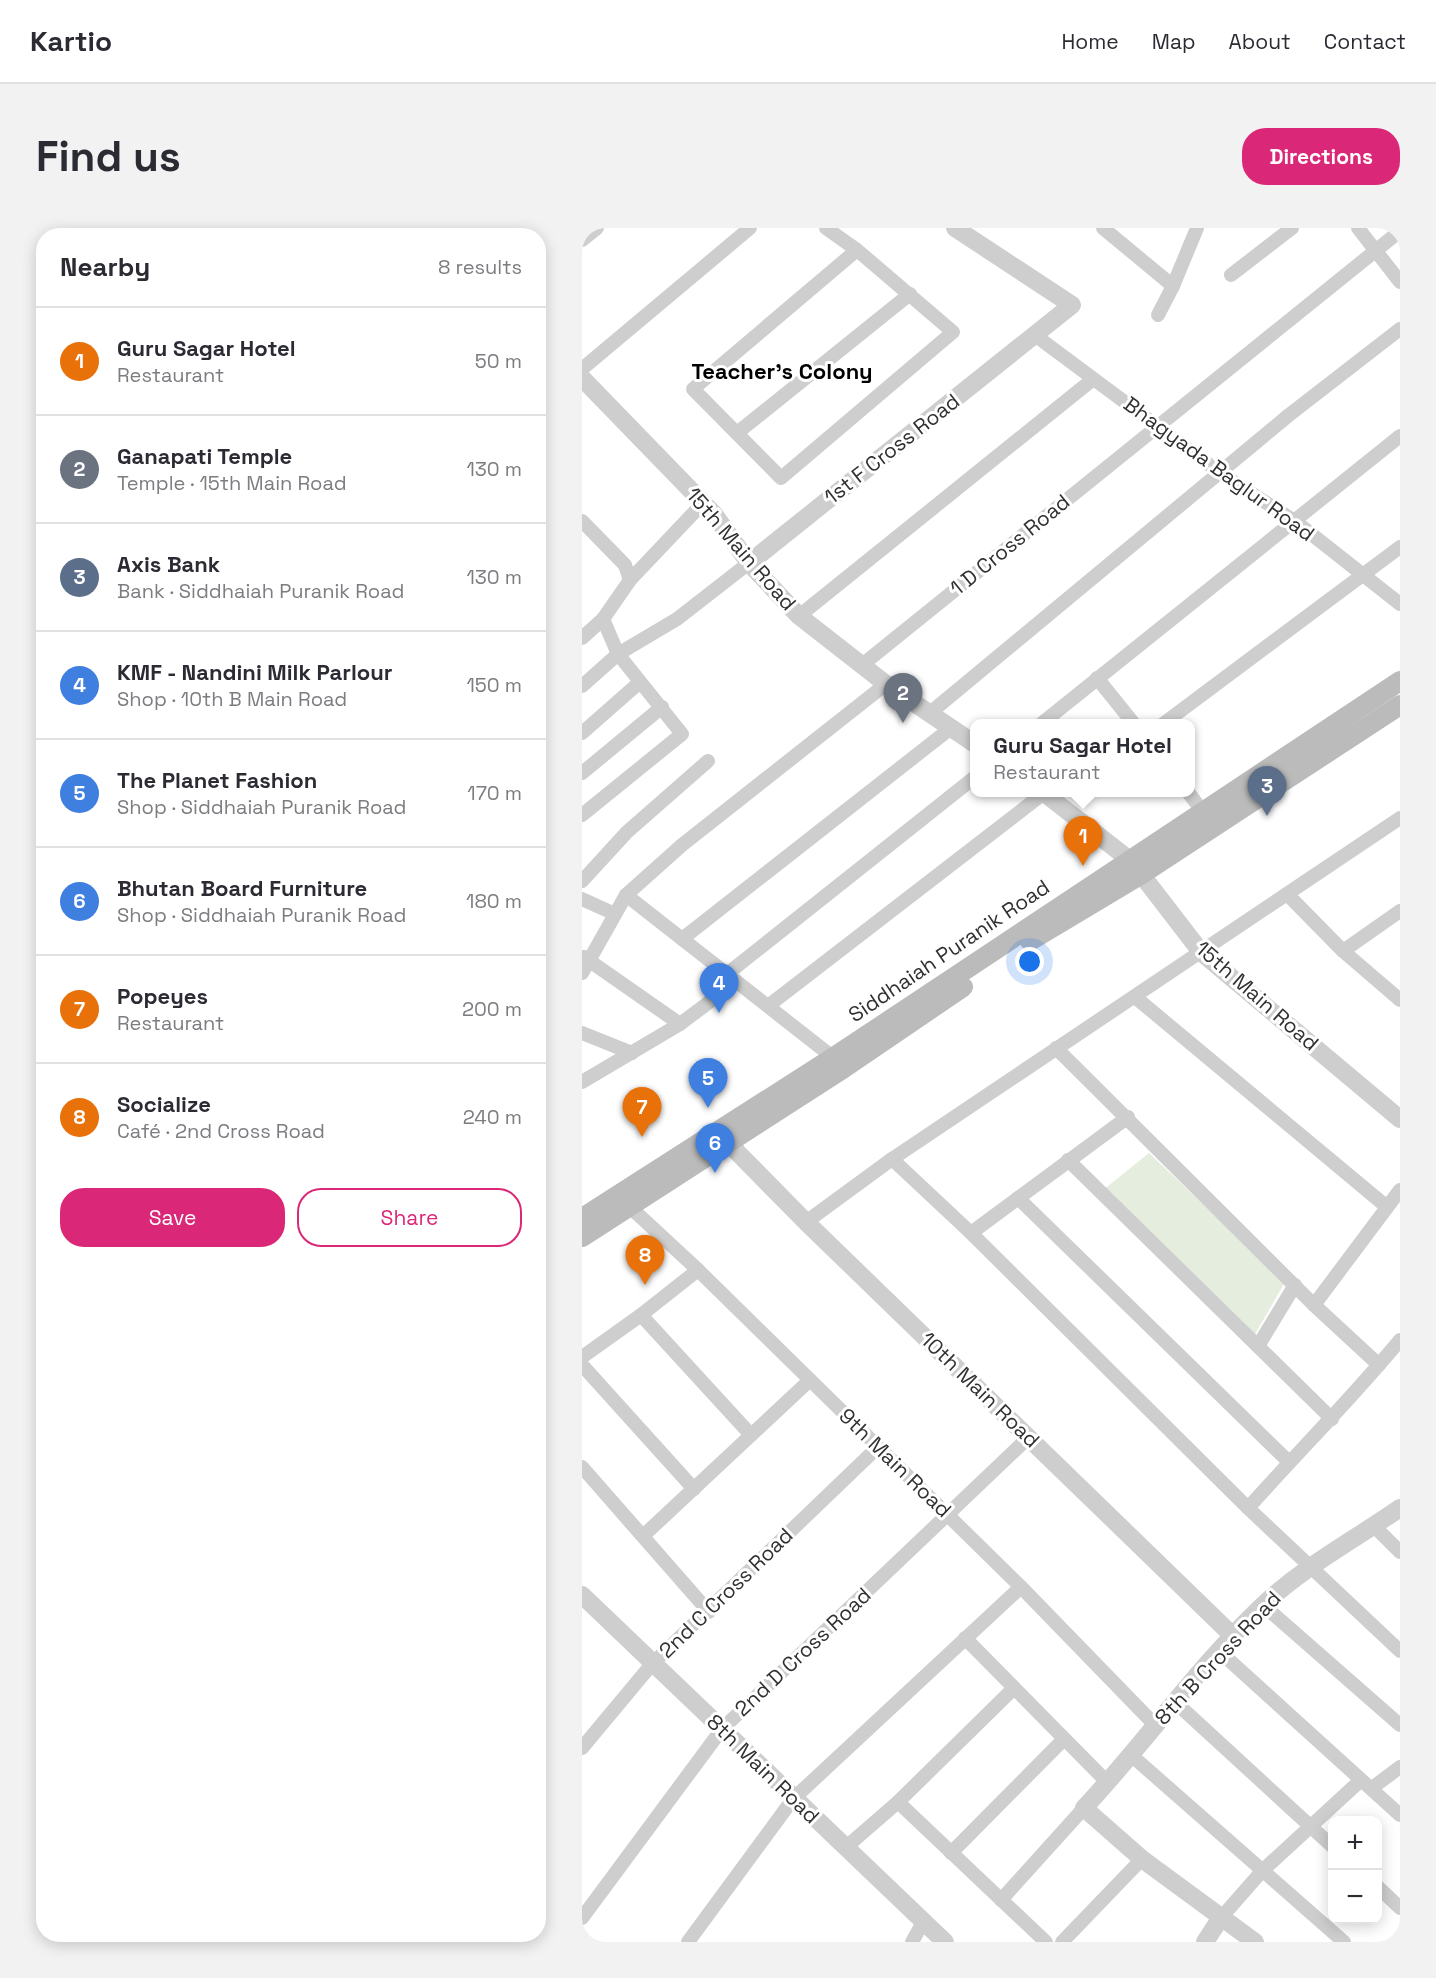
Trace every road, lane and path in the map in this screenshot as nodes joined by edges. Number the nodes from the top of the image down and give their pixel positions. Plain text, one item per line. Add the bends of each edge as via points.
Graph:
1 (597, 228) edge
2 (750, 228) edge
3 (826, 228) edge
4 (955, 228) edge
5 (1103, 228) edge
6 (1197, 228) edge
7 (1292, 228) edge
8 (1358, 228) edge
9 (1400, 231) edge
10 (582, 240) edge
11 (857, 250) junction
12 (1376, 253) junction
13 (1231, 275) dead end
14 (1400, 282) edge
15 (1173, 286) junction
16 (910, 294) junction
17 (1158, 315) dead end
18 (1400, 329) edge
19 (1036, 336) junction
20 (582, 369) edge
21 (582, 378) edge
22 (1092, 380) junction
23 (1158, 425) junction
24 (737, 433) junction
25 (1400, 436) edge
26 (1220, 473) junction
27 (703, 503) junction
28 (582, 521) edge
29 (1296, 522) junction
30 (1400, 547) edge
31 (748, 563) junction
32 (1362, 576) junction
33 (630, 580) junction
34 (1400, 604) edge
35 (799, 616) junction
36 (603, 619) junction
37 (583, 635) edge
38 (618, 654) junction
39 (862, 665) junction
40 (1097, 678) junction
41 (1400, 681) edge
42 (640, 682) junction
43 (886, 684) junction
44 (582, 686) edge
45 (1400, 705) edge
46 (662, 707) junction
47 (930, 713) junction
48 (1046, 719) edge
49 (1131, 719) edge
50 (1168, 719) edge
51 (951, 728) junction
52 (582, 733) edge
53 (970, 741) edge
54 (708, 761) dead end
55 (582, 773) edge
56 (970, 781) edge
57 (1039, 797) edge
58 (1049, 797) edge
59 (1192, 797) edge
60 (1203, 812) junction
61 (582, 815) edge
62 (1400, 818) edge
63 (1137, 867) junction
64 (582, 880) edge
65 (1287, 894) junction
66 (626, 895) junction
67 (582, 898) edge
68 (1400, 911) edge
69 (615, 914) junction
70 (682, 939) junction
71 (1343, 951) junction
72 (1201, 952) junction
73 (586, 958) edge
74 (582, 973) edge
75 (732, 978) junction
76 (1135, 998) junction
77 (1399, 998) edge
78 (768, 1006) junction
79 (680, 1024) junction
80 (582, 1033) edge
81 (1056, 1048) junction
82 (632, 1053) junction
83 (839, 1062) junction
84 (582, 1082) edge
85 (1128, 1117) junction
86 (1400, 1119) edge
87 (726, 1136) junction
88 (892, 1159) junction
89 (1068, 1160) junction
90 (1400, 1190) edge
91 (1017, 1198) junction
92 (630, 1207) junction
93 (1387, 1208) junction
94 (582, 1218) edge
95 (806, 1221) junction
96 (971, 1233) junction
97 (582, 1238) edge
98 (699, 1270) junction
99 (1294, 1285) junction
100 (1314, 1305) junction
101 (641, 1315) junction
102 (1400, 1340) edge
103 (1258, 1346) junction
104 (582, 1357) edge
105 (582, 1365) edge
106 (1379, 1365) junction
107 (810, 1380) junction
108 (1332, 1419) junction
109 (752, 1434) junction
110 (1029, 1437) junction
111 (878, 1447) junction
112 (1289, 1462) junction
113 (582, 1467) edge
114 (694, 1489) junction
115 (1248, 1508) junction
116 (1400, 1508) edge
117 (948, 1515) junction
118 (1374, 1526) junction
119 (643, 1536) junction
120 (1400, 1552) edge
121 (1309, 1567) junction
122 (1021, 1587) junction
123 (582, 1595) edge
124 (1263, 1605) junction
125 (709, 1611) junction
126 (1233, 1636) junction
127 (965, 1638) junction
128 (1219, 1651) junction
129 (1400, 1651) edge
130 (652, 1664) junction
131 (1014, 1688) junction
132 (1175, 1702) junction
133 (1155, 1725) junction
134 (1400, 1725) edge
135 (722, 1729) junction
136 (1064, 1739) junction
137 (582, 1748) edge
138 (1131, 1755) junction
139 (1400, 1767) edge
140 (1108, 1783) junction
141 (1366, 1784) junction
142 (793, 1800) junction
143 (898, 1802) junction
144 (1084, 1808) junction
145 (1400, 1815) edge
146 (1309, 1825) junction
147 (1328, 1842) edge
148 (846, 1848) junction
149 (951, 1853) junction
150 (1142, 1859) junction
151 (1262, 1871) junction
152 (1382, 1892) edge
153 (1001, 1900) junction
154 (1400, 1908) edge
155 (582, 1918) edge
156 (1220, 1919) junction
157 (923, 1922) junction
158 (689, 1942) edge
159 (912, 1942) edge
160 (945, 1942) edge
161 (1046, 1942) edge
162 (1062, 1942) edge
163 (1205, 1942) edge
164 (1256, 1942) edge
165 (1344, 1942) edge

1 - 10 street
2 - 20 street
3 - 11 street
4 - 19 street, 1st F Cross Road via 1072,305
5 - 15 street
6 - 15 street
7 - 13 street
8 - 12 street
9 - 12 street, 1 D Cross Road
11 - 16 street
11 - 24 street via 693,389
12 - 14 street
12 - 23 street, 1 D Cross Road
15 - 17 street
16 - 24 street
16 - 24 street via 953,332 781,478
18 - 26 street
19 - 22 street, Bhagyada Baglur Road
19 - 31 street, 1st F Cross Road
21 - 27 street, 15th Main Road
22 - 23 street, Bhagyada Baglur Road
22 - 35 street
23 - 26 street, Bhagyada Baglur Road
23 - 39 street, 1 D Cross Road
25 - 29 street
26 - 29 street, Bhagyada Baglur Road
26 - 47 street
27 - 31 street, 15th Main Road
27 - 33 street
28 - 33 street via 625,565
29 - 32 street, Bhagyada Baglur Road
29 - 40 street
30 - 32 street
31 - 35 street, 15th Main Road
31 - 38 street via 677,619
32 - 34 street, Bhagyada Baglur Road
32 - 50 street
33 - 36 street
35 - 39 street, 15th Main Road
36 - 37 street
36 - 38 street
38 - 42 street
38 - 44 street
39 - 43 street, 15th Main Road
40 - 48 street
40 - 49 street
41 - 60 main road, Siddhaiah Puranik Road
42 - 46 street
42 - 52 street
43 - 47 street, 15th Main Road
43 - 66 street via 682,844
45 - 63 main road, Siddhaiah Puranik Road
46 - 55 street
46 - 61 street via 682,734
47 - 51 street, 15th Main Road
51 - 53 street, 15th Main Road
51 - 70 street
54 - 64 street via 627,832
56 - 75 street
57 - 78 street
58 - 63 street, 15th Main Road
59 - 60 street
60 - 63 main road, Siddhaiah Puranik Road
62 - 65 street
63 - 72 street, 15th Main Road
63 - 83 main road, Siddhaiah Puranik Road
65 - 71 street
65 - 72 street
66 - 69 street
66 - 70 street
67 - 69 street
68 - 71 street
69 - 73 street
70 - 75 street
71 - 77 street
72 - 76 street
72 - 86 street, 15th Main Road
73 - 74 street
73 - 79 street
75 - 78 street
75 - 79 street
76 - 81 street
76 - 93 street
78 - 83 street
79 - 82 street
80 - 82 street
81 - 85 street
81 - 88 street
82 - 84 street
83 - 87 main road, Siddhaiah Puranik Road
85 - 89 street
85 - 99 street
87 - 92 main road, Siddhaiah Puranik Road
87 - 94 main road, Siddhaiah Puranik Road
87 - 95 street, 10th Main Road via 736,1152
88 - 95 street
88 - 96 street
89 - 91 street
89 - 103 street
90 - 93 street
91 - 96 street
91 - 112 street
92 - 97 main road, Siddhaiah Puranik Road
92 - 98 street, 9th Main Road
93 - 100 street
95 - 110 street, 10th Main Road
96 - 115 street
98 - 101 street
98 - 107 street, 9th Main Road
99 - 100 street
99 - 103 street
100 - 106 street
101 - 104 street
101 - 109 street
102 - 106 street
103 - 108 street
105 - 114 street
106 - 108 street
107 - 109 street
107 - 111 street, 9th Main Road
108 - 112 street
109 - 114 street
110 - 117 street, 2nd D Cross Road
110 - 126 street, 10th Main Road
111 - 117 street, 9th Main Road
111 - 125 street, 2nd C Cross Road
112 - 115 street
113 - 119 street
114 - 119 street
115 - 121 street
116 - 118 street, 8th B Cross Road
117 - 122 street, 9th Main Road
117 - 135 street, 2nd D Cross Road
118 - 120 street
118 - 121 street, 8th B Cross Road
119 - 125 street
121 - 124 street, 8th B Cross Road
121 - 129 street
122 - 127 street
122 - 133 street, 9th Main Road
123 - 130 street, 8th Main Road
124 - 126 street, 8th B Cross Road
124 - 134 street
125 - 130 street, 2nd C Cross Road
126 - 128 street, 8th B Cross Road
127 - 131 street
127 - 142 street
128 - 132 street, 8th B Cross Road
128 - 141 street
130 - 135 street, 8th Main Road
130 - 137 street, 2nd C Cross Road
131 - 136 street
131 - 143 street
132 - 133 street, 8th B Cross Road
132 - 146 street
133 - 138 street, 8th B Cross Road
135 - 142 street, 8th Main Road
135 - 155 street, 2nd D Cross Road
136 - 140 street
136 - 149 street
138 - 140 street, 8th B Cross Road
138 - 151 street
139 - 141 street
140 - 144 street, 8th B Cross Road
141 - 145 street
141 - 146 street
142 - 148 street, 8th Main Road
142 - 158 street
143 - 148 street
143 - 149 street
144 - 150 street
144 - 153 street
146 - 147 street
146 - 151 street
148 - 157 street, 8th Main Road
149 - 153 street
150 - 156 street
150 - 162 street
151 - 156 street
151 - 165 street
152 - 154 street
153 - 161 street
156 - 163 street
156 - 164 street
157 - 159 street
157 - 160 street, 8th Main Road

